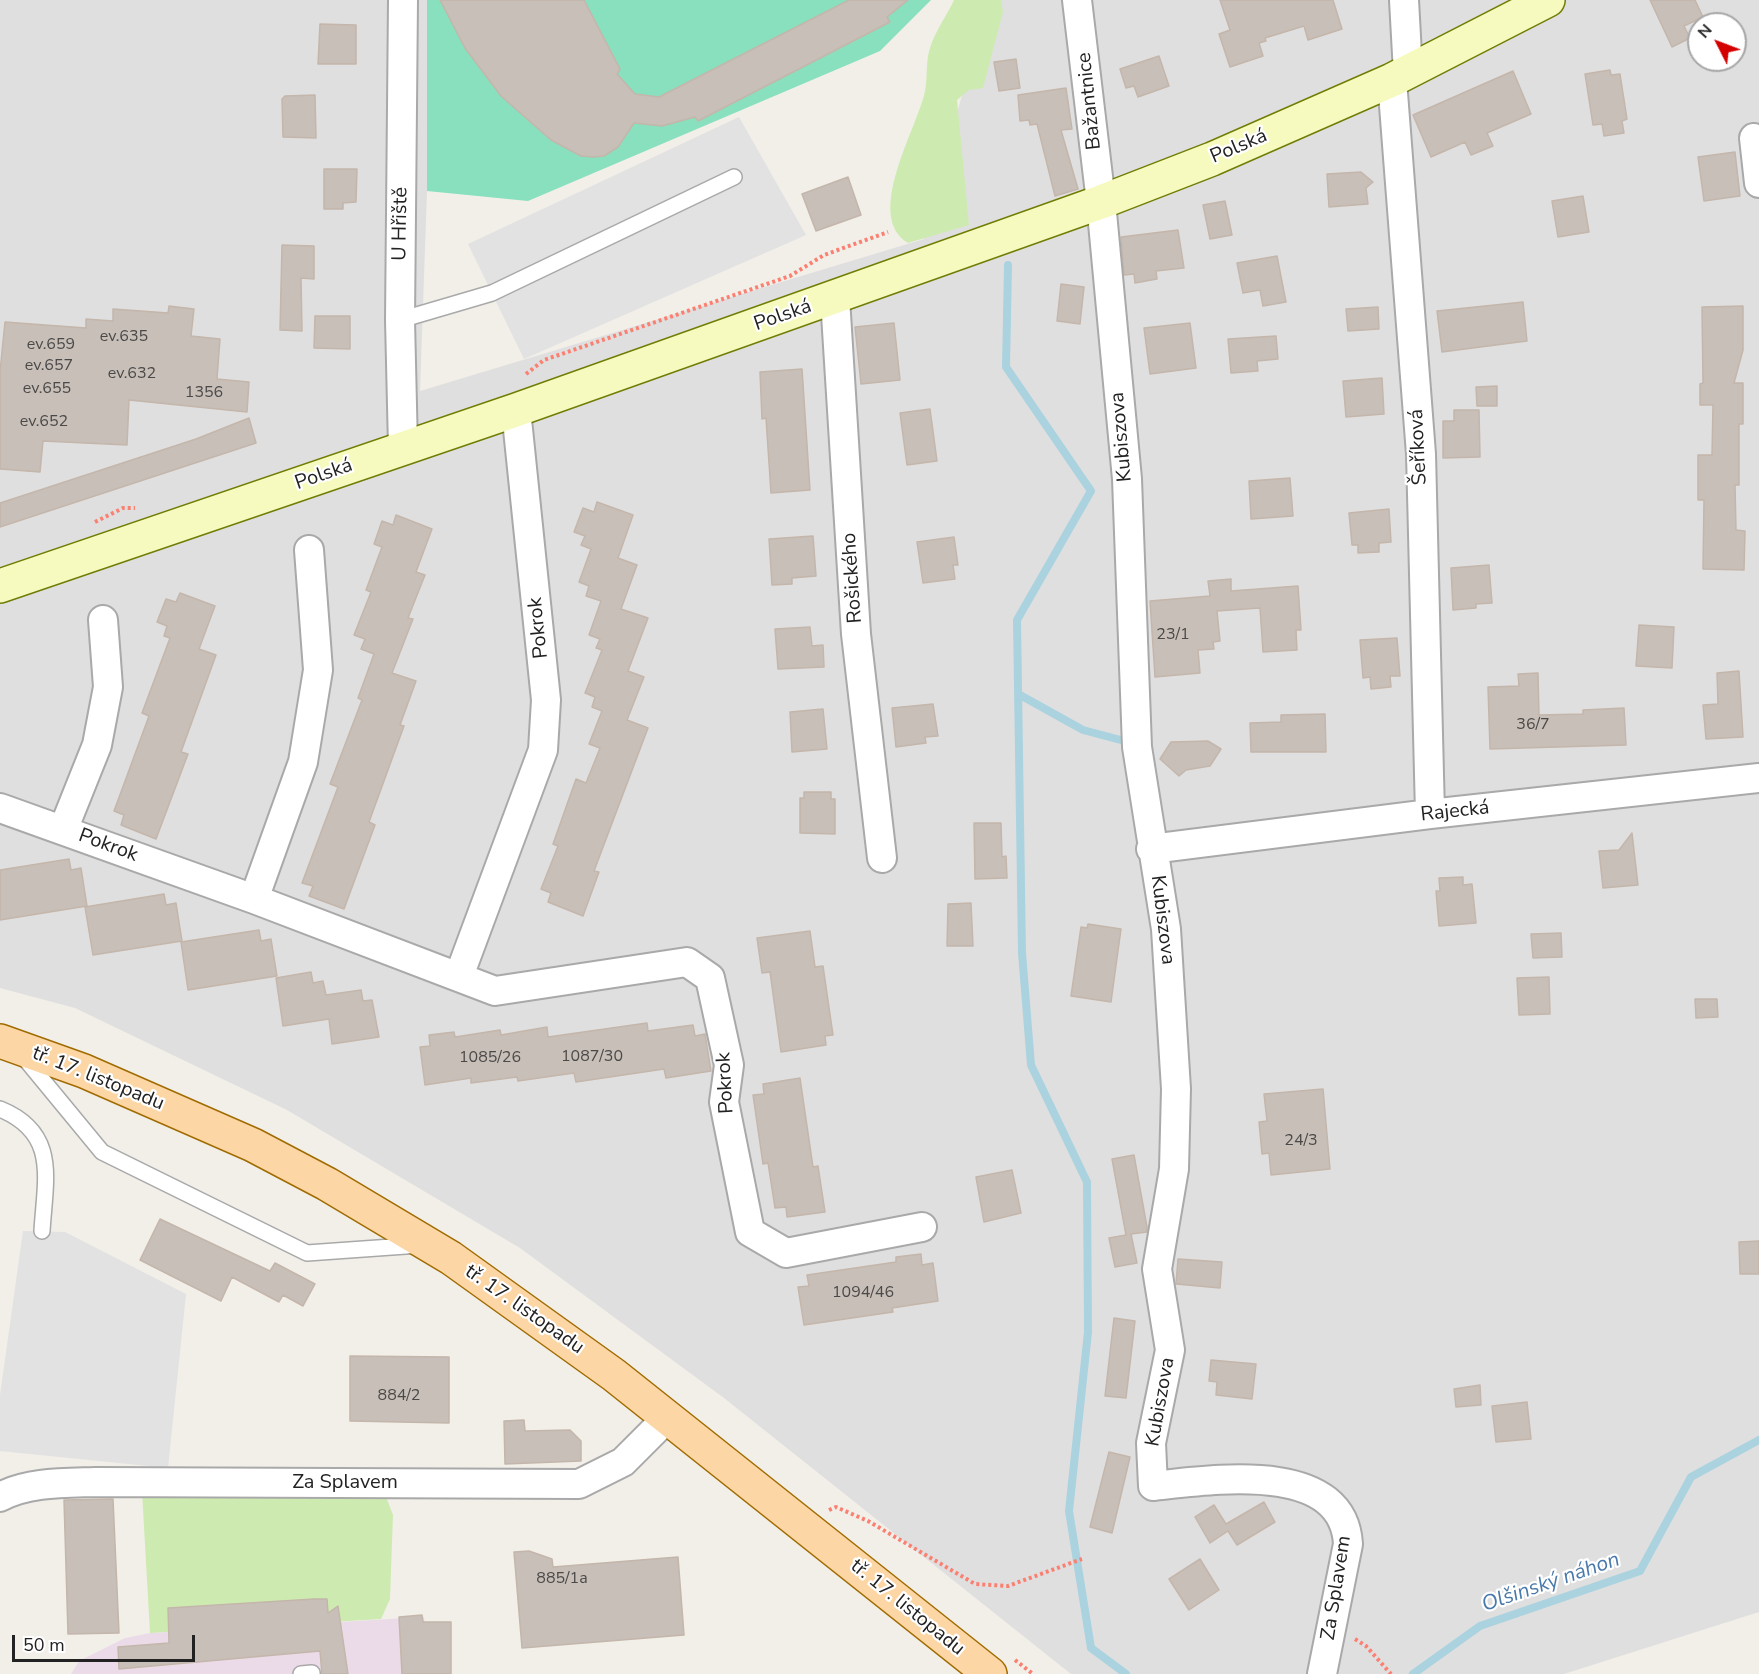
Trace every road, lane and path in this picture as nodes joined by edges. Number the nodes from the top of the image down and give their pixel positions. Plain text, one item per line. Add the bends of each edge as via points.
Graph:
1 (403, 0) edge
2 (1077, 0) edge
3 (1404, 0) edge
4 (1548, 0) edge
5 (1400, 76) junction
6 (1754, 138) dead end
7 (734, 177) dead end
8 (1759, 183) edge
9 (1101, 202) junction
10 (888, 232) dead end
11 (835, 298) junction
12 (400, 320) junction
13 (519, 394) junction
14 (403, 448) junction
15 (143, 508) dead end
16 (90, 525) dead end
17 (309, 550) dead end
18 (0, 586) edge
19 (103, 620) dead end
20 (1759, 778) edge
21 (0, 808) edge
22 (1430, 814) junction
23 (63, 830) junction
24 (1151, 849) junction
25 (882, 858) dead end
26 (254, 899) junction
27 (459, 976) junction
28 (7, 1044) edge
29 (0, 1108) edge
30 (922, 1227) dead end
31 (42, 1231) dead end
32 (427, 1244) junction
33 (668, 1417) junction
34 (1303, 1486) joint
35 (5, 1489) edge
36 (829, 1510) dead end
37 (1082, 1559) dead end
38 (1332, 1625) junction
39 (1390, 1673) edge
40 (990, 1674) edge
41 (1322, 1674) edge

1 - 12 street, U Hřiště
2 - 9 street, Bažantnice
3 - 5 street, Šeříková
4 - 5 street, Polská
5 - 9 street, Polská via 1212,159
5 - 22 street, Šeříková via 1421,454
6 - 8 street
7 - 12 lane via 492,293
9 - 11 street, Polská
9 - 24 street, Kubiszova via 1127,479 1137,747
10 - 13 path via 824,255 790,276 544,360
11 - 13 street, Polská
11 - 25 street, Rošického via 856,634
12 - 14 street, U Hřiště
13 - 14 street, Polská
13 - 27 street, Pokrok via 546,700 543,750
14 - 18 street, Polská
15 - 16 path via 123,508
17 - 26 street via 318,670 303,762
19 - 23 street, Pokrok via 108,687 97,745
20 - 22 street, Rajecká
21 - 23 street, Pokrok
22 - 24 street, Rajecká
23 - 26 street, Pokrok
24 - 34 street, Kubiszova via 1166,929 1176,1089 1174,1169 1157,1269 1170,1350 1151,1443 1153,1486 1202,1480
26 - 27 street, Pokrok
27 - 30 street, Pokrok via 495,991 687,962 710,978 729,1065 724,1102 750,1232 786,1253
28 - 32 main road, tř. 17. listopadu via 84,1071 253,1145
28 - 32 lane via 102,1152 307,1253
29 - 31 lane via 28,1124 44,1150
32 - 33 main road, tř. 17. listopadu via 559,1335
33 - 35 street, Za Splavem via 623,1462 579,1484 94,1482
33 - 40 main road, tř. 17. listopadu
34 - 38 street, Za Splavem via 1340,1512 1347,1527 1348,1544
36 - 37 path via 836,1507 868,1521 975,1584 1008,1586
38 - 39 path via 1366,1646
38 - 41 street, Za Splavem

